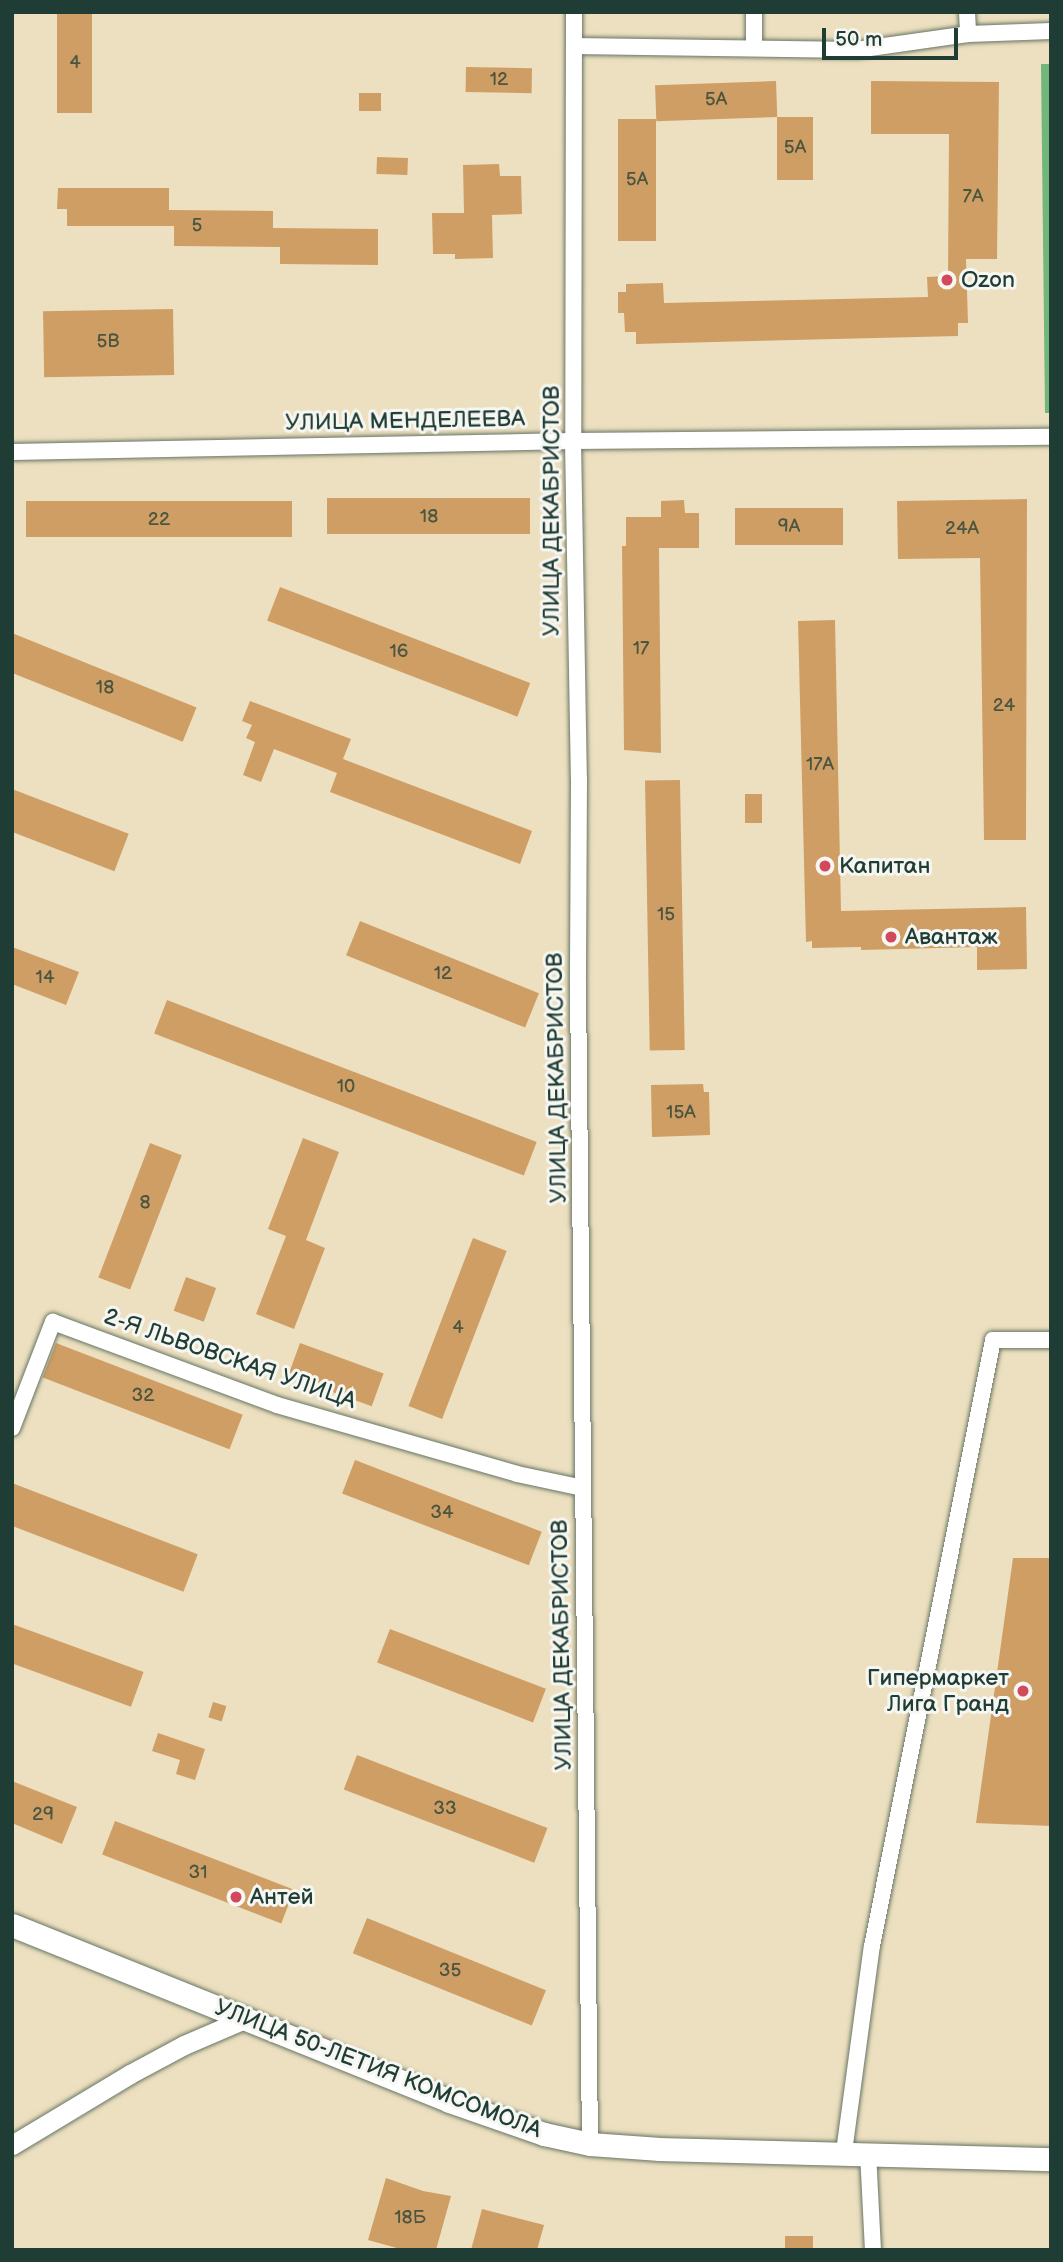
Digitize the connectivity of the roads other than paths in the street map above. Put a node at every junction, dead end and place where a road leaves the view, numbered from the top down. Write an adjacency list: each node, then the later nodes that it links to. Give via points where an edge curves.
1 (574, 12): 6 (street, УЛИЦА ДЕКАБРИСТОВ)
2 (754, 12): 7 (street)
3 (967, 12): 5 (street)
4 (1051, 32): 5 (street)
5 (968, 34): 7 (street, via 856,50)
6 (574, 46): 7 (street); 9 (street, УЛИЦА ДЕКАБРИСТОВ)
7 (754, 47)
8 (1051, 437): 9 (street, УЛИЦА МЕНДЕЛЕЕВА)
9 (573, 441): 10 (street, УЛИЦА МЕНДЕЛЕЕВА); 13 (street, УЛИЦА ДЕКАБРИСТОВ)
10 (12, 452)
11 (1051, 1340): 18 (street, via 993,1340 872,1946)
12 (12, 1427): 13 (street, 2-Я ЛЬВОВСКАЯ УЛИЦА, via 53,1322 277,1405 517,1474)
13 (583, 1488): 16 (street, УЛИЦА ДЕКАБРИСТОВ)
14 (12, 1925): 15 (main road, УЛИЦА 50-ЛЕТИЯ КОМСОМОЛА)
15 (247, 2018): 16 (main road, УЛИЦА 50-ЛЕТИЯ КОМСОМОЛА, via 505,2123); 17 (street, via 130,2074)
16 (590, 2144): 18 (main road, УЛИЦА 50-ЛЕТИЯ КОМСОМОЛА)
17 (12, 2145)
18 (844, 2152): 19 (main road, УЛИЦА 50-ЛЕТИЯ КОМСОМОЛА)
19 (868, 2152): 20 (main road, УЛИЦА 50-ЛЕТИЯ КОМСОМОЛА); 21 (street)
20 (1051, 2159)
21 (873, 2250)

